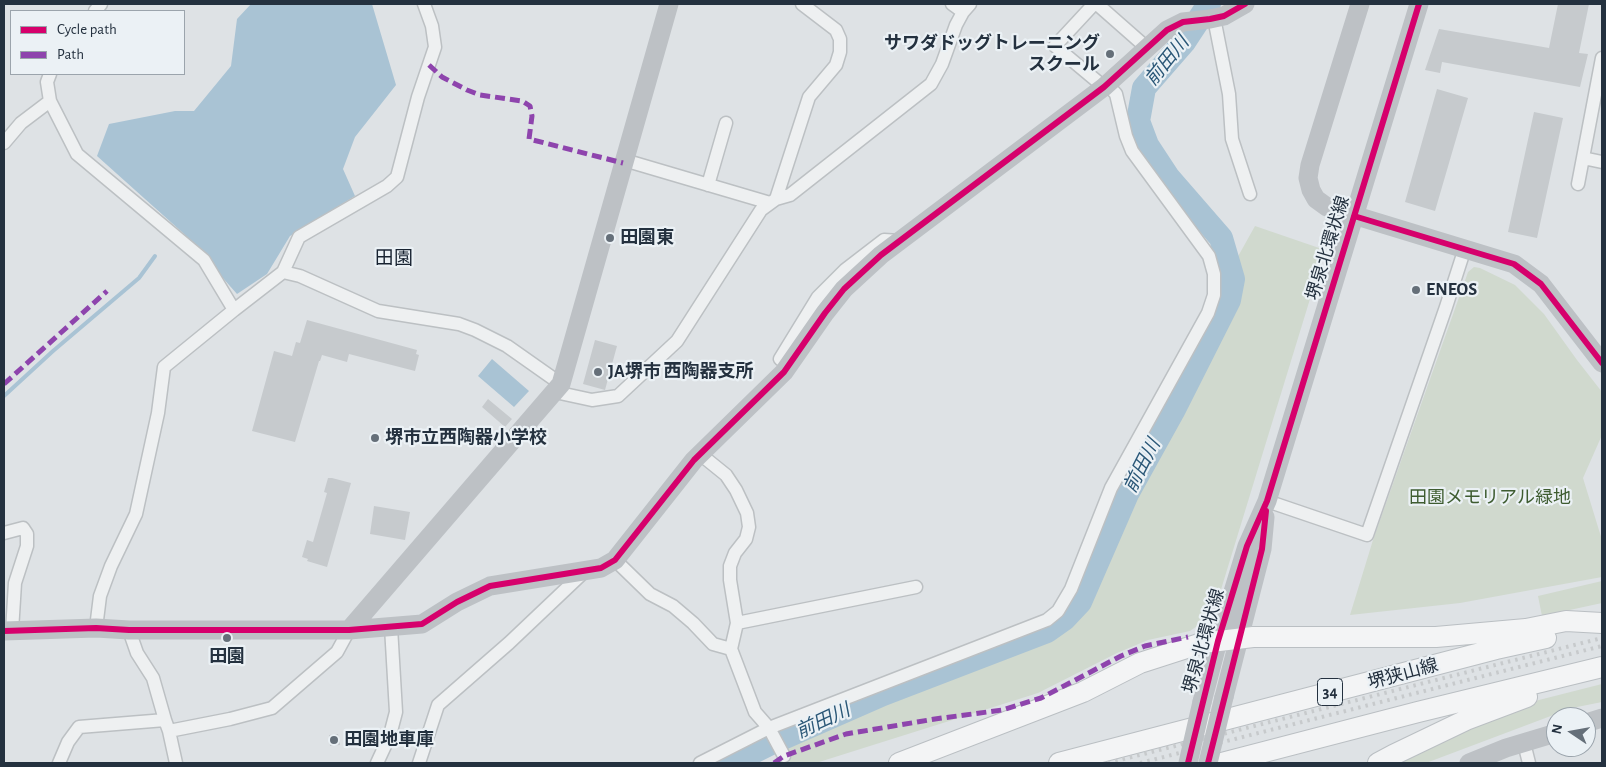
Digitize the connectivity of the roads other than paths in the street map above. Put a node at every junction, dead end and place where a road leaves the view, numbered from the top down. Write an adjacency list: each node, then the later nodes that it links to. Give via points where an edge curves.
1 (424, 4): 27 (street, via 435,46 397,176 387,186 299,237)
2 (669, 4): 19 (street)
3 (802, 4): 24 (street, via 836,30 840,52 836,65 809,97)
4 (952, 4): 9 (street)
5 (1095, 4): 11 (street); 14 (street, via 1055,46)
6 (1245, 4): 10 (street)
7 (1360, 4): 25 (street, via 1308,178 1316,199 1327,207)
8 (1419, 4): 25 (street, 堺泉北環状線)
9 (967, 8): 24 (street, via 956,25 931,84 790,195)
10 (1212, 19): 11 (street, via 1183,22 1167,30); 23 (street, via 1229,94 1232,139)
11 (1147, 48): 14 (street)
12 (1602, 58): 18 (street)
13 (50, 75): 15 (street, via 47,82)
14 (1106, 85): 31 (street, via 900,241 844,289 784,372); 51 (street, via 1116,94 1132,151 1209,256 1214,274 1214,295 1208,313 1111,488 1071,590 1048,620)
15 (50, 101): 17 (street, via 22,122); 28 (street, via 78,154 204,260)
16 (726, 123): 22 (street)
17 (4, 143)
18 (1583, 158): 20 (street); 21 (street)
19 (624, 160): 22 (street); 30 (street)
20 (1602, 162)
21 (1578, 184)
22 (708, 185): 24 (street)
23 (1250, 194)
24 (773, 201): 30 (street, via 755,218 677,341 618,396 592,400)
25 (1354, 216): 26 (street); 32 (street, 堺泉北環状線)
26 (1465, 248): 29 (street, via 1514,264 1541,284); 32 (street, via 1367,535)
27 (283, 272): 28 (street); 30 (street, via 300,276 378,311 459,324 475,330 507,346)
28 (234, 310): 40 (street, via 164,367 158,413 136,514 100,596)
29 (1602, 363)
30 (558, 388): 42 (street)
31 (700, 454): 34 (street); 37 (street, via 726,475 747,513 749,527 746,539 730,566)
32 (1267, 501): 44 (street, 堺泉北環状線, via 1262,549); 45 (street, 堺泉北環状線, via 1247,546)
33 (4, 533): 43 (street, via 23,528 27,546 15,583)
34 (615, 560): 35 (street, via 601,568); 46 (street, via 650,594 673,606 713,644)
35 (586, 570): 39 (street, via 490,586 422,624); 58 (street, via 438,705)
36 (916, 587): 37 (street)
37 (737, 623): 46 (street)
38 (1602, 624): 44 (main road, via 1566,621 1518,630 1436,637); 62 (main road, 堺狭山線 / 34)
39 (391, 627): 42 (street); 57 (street, via 396,712)
40 (96, 628): 41 (street); 43 (street)
41 (129, 630): 42 (street); 50 (street, via 137,653 153,678)
42 (349, 630): 50 (street, via 337,652 272,708 230,719)
43 (8, 631)
44 (1239, 638): 45 (main road); 64 (street, 堺泉北環状線, bridge)
45 (1218, 641): 49 (main road, via 1140,663); 63 (street, 堺泉北環状線, bridge)
46 (731, 649): 51 (street, via 755,712)
47 (1602, 667): 65 (main road, 34)
48 (1602, 672): 66 (main road, via 1466,720)
49 (1083, 692): 60 (main road); 61 (main road)
50 (167, 725): 55 (street, via 79,727); 56 (street)
51 (769, 728): 54 (street); 59 (street)
52 (1546, 735): 53 (street)
53 (1524, 743): 67 (street); 68 (street)
54 (782, 753)
55 (59, 763)
56 (176, 763)
57 (377, 763)
58 (419, 763)
59 (700, 763)
60 (899, 763)
61 (937, 763)
62 (1059, 763)
63 (1188, 763)
64 (1208, 763)
65 (1222, 763)
66 (1378, 763)
67 (1471, 763)
68 (1529, 763)

